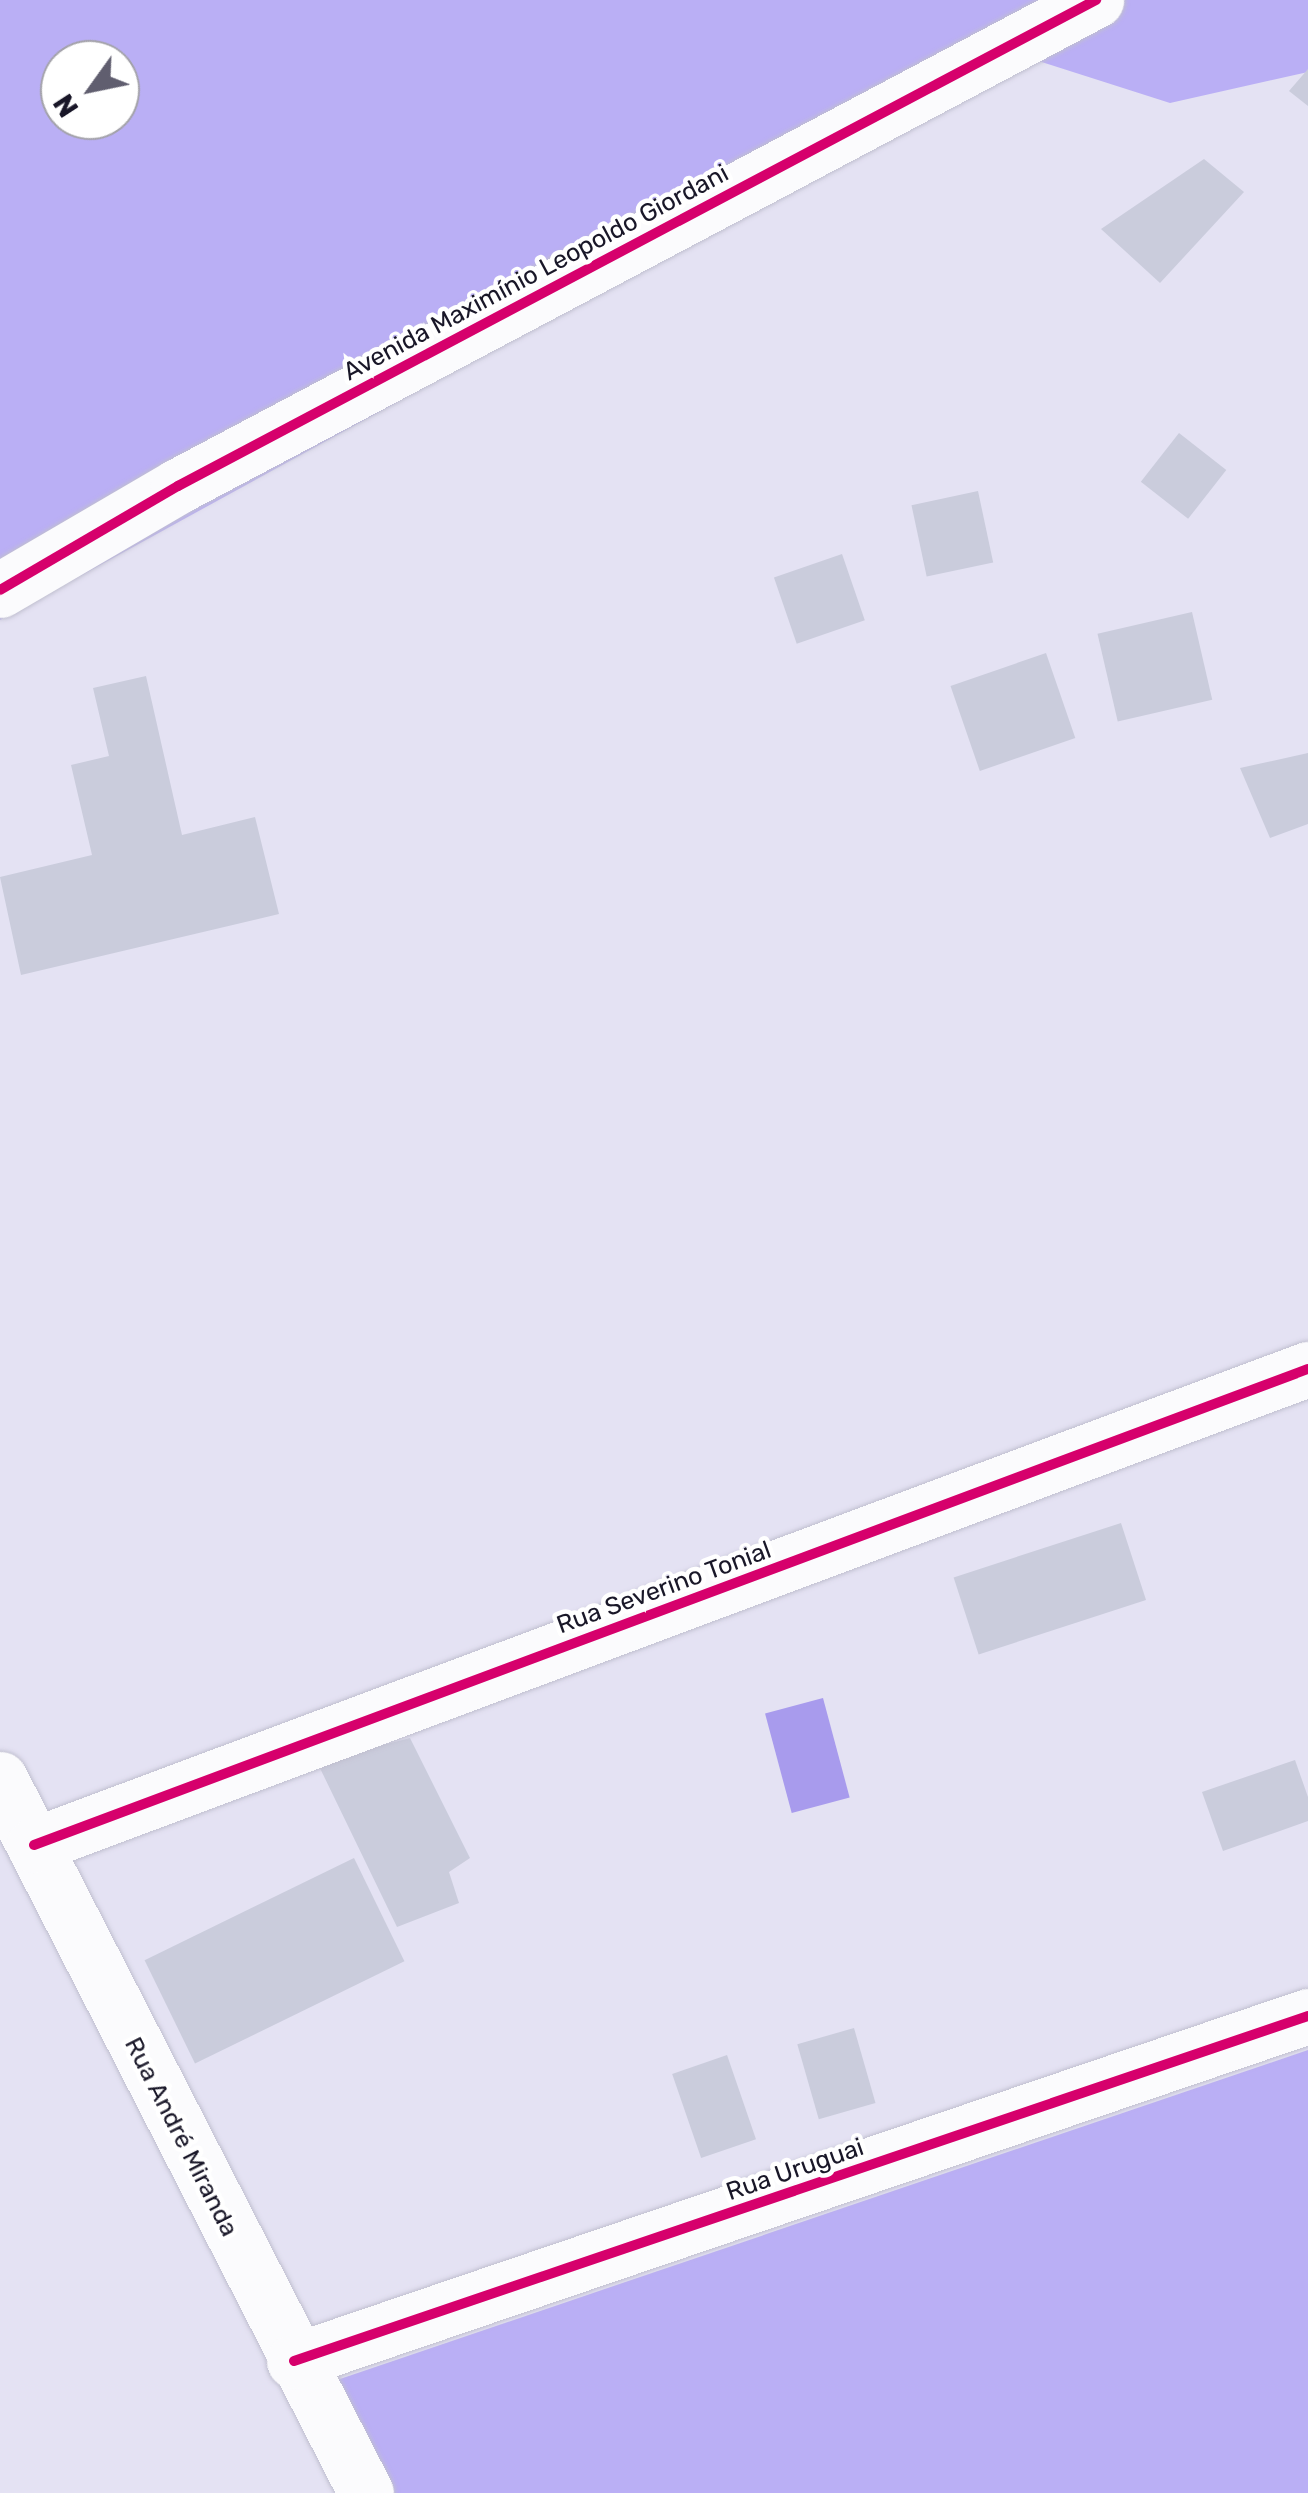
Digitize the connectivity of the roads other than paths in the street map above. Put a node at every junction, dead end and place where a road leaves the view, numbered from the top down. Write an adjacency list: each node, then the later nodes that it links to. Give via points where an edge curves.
1 (1096, 0): 2 (street, Avenida Maximínio Leopoldo Giordani, via 178,486)
2 (0, 590)
3 (1308, 1369): 5 (street, Rua Severino Tonial)
4 (0, 1779): 5 (street, Rua André Miranda)
5 (34, 1845): 7 (street, Rua André Miranda)
6 (1308, 2016): 7 (street, Rua Uruguai)
7 (294, 2362): 8 (street, Rua André Miranda)
8 (366, 2493)

